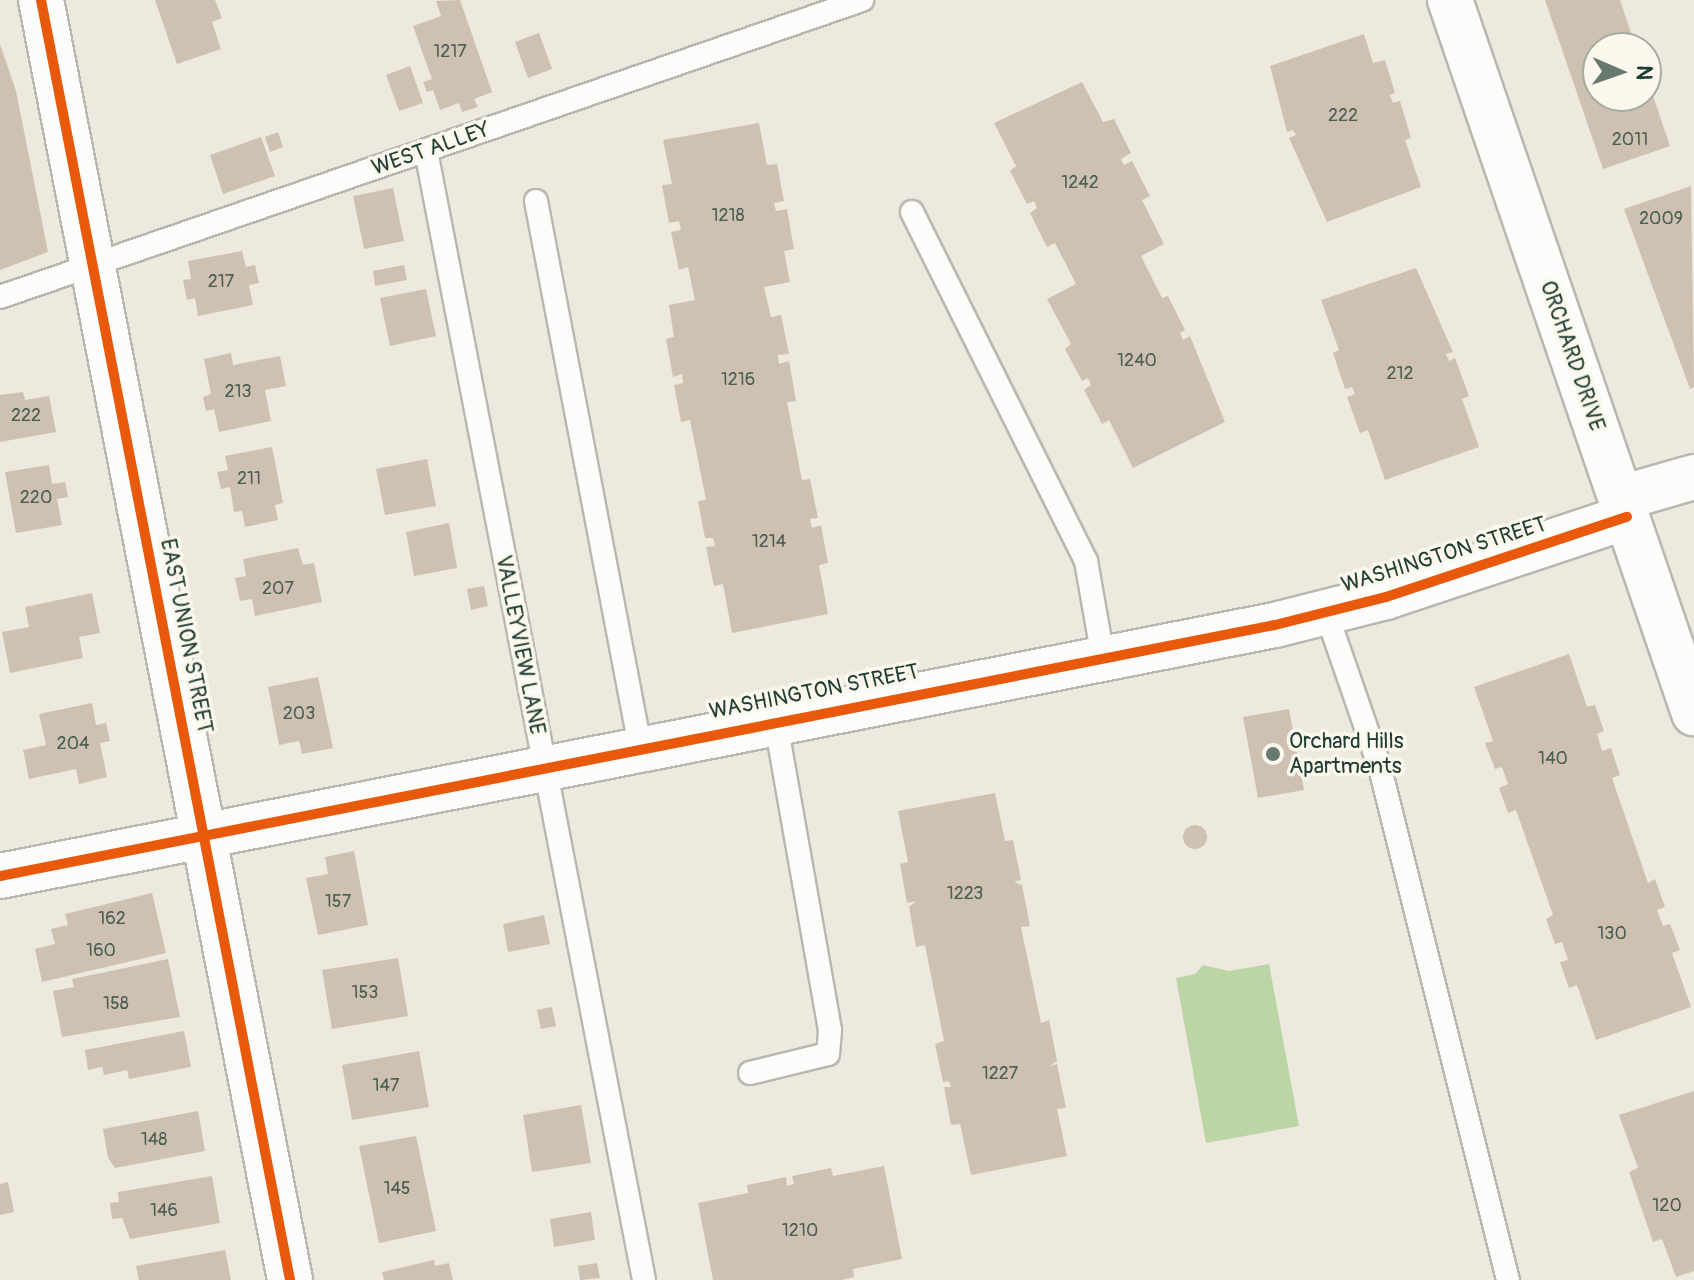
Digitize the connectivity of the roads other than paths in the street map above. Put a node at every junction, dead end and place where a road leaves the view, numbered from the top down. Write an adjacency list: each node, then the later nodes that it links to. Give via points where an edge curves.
1 (41, 0): 7 (street, EAST UNION STREET)
2 (862, 0): 4 (lane, WEST ALLEY)
3 (1450, 0): 10 (street, ORCHARD DRIVE)
4 (426, 151): 7 (lane, WEST ALLEY); 16 (lane, VALLEYVIEW LANE)
5 (536, 201): 15 (lane)
6 (912, 212): 12 (lane, via 1086,561)
7 (93, 265): 8 (lane, WEST ALLEY); 17 (street, EAST UNION STREET)
8 (0, 297)
9 (1694, 477): 10 (street, WASHINGTON STREET)
10 (1624, 508): 11 (street, WASHINGTON STREET, via 1386,597); 13 (street, ORCHARD DRIVE)
11 (1326, 612): 12 (street, WASHINGTON STREET); 22 (lane, via 1380,768)
12 (1103, 657): 14 (street, WASHINGTON STREET)
13 (1694, 713)
14 (775, 719): 15 (street, WASHINGTON STREET); 19 (lane, via 830,1030 828,1054)
15 (640, 746): 16 (street, WASHINGTON STREET)
16 (543, 766): 17 (street, WASHINGTON STREET); 21 (lane, VALLEYVIEW LANE)
17 (205, 834): 18 (street, WASHINGTON STREET); 20 (street, EAST UNION STREET)
18 (0, 876)
19 (750, 1073)
20 (290, 1280)
21 (644, 1280)
22 (1508, 1280)

